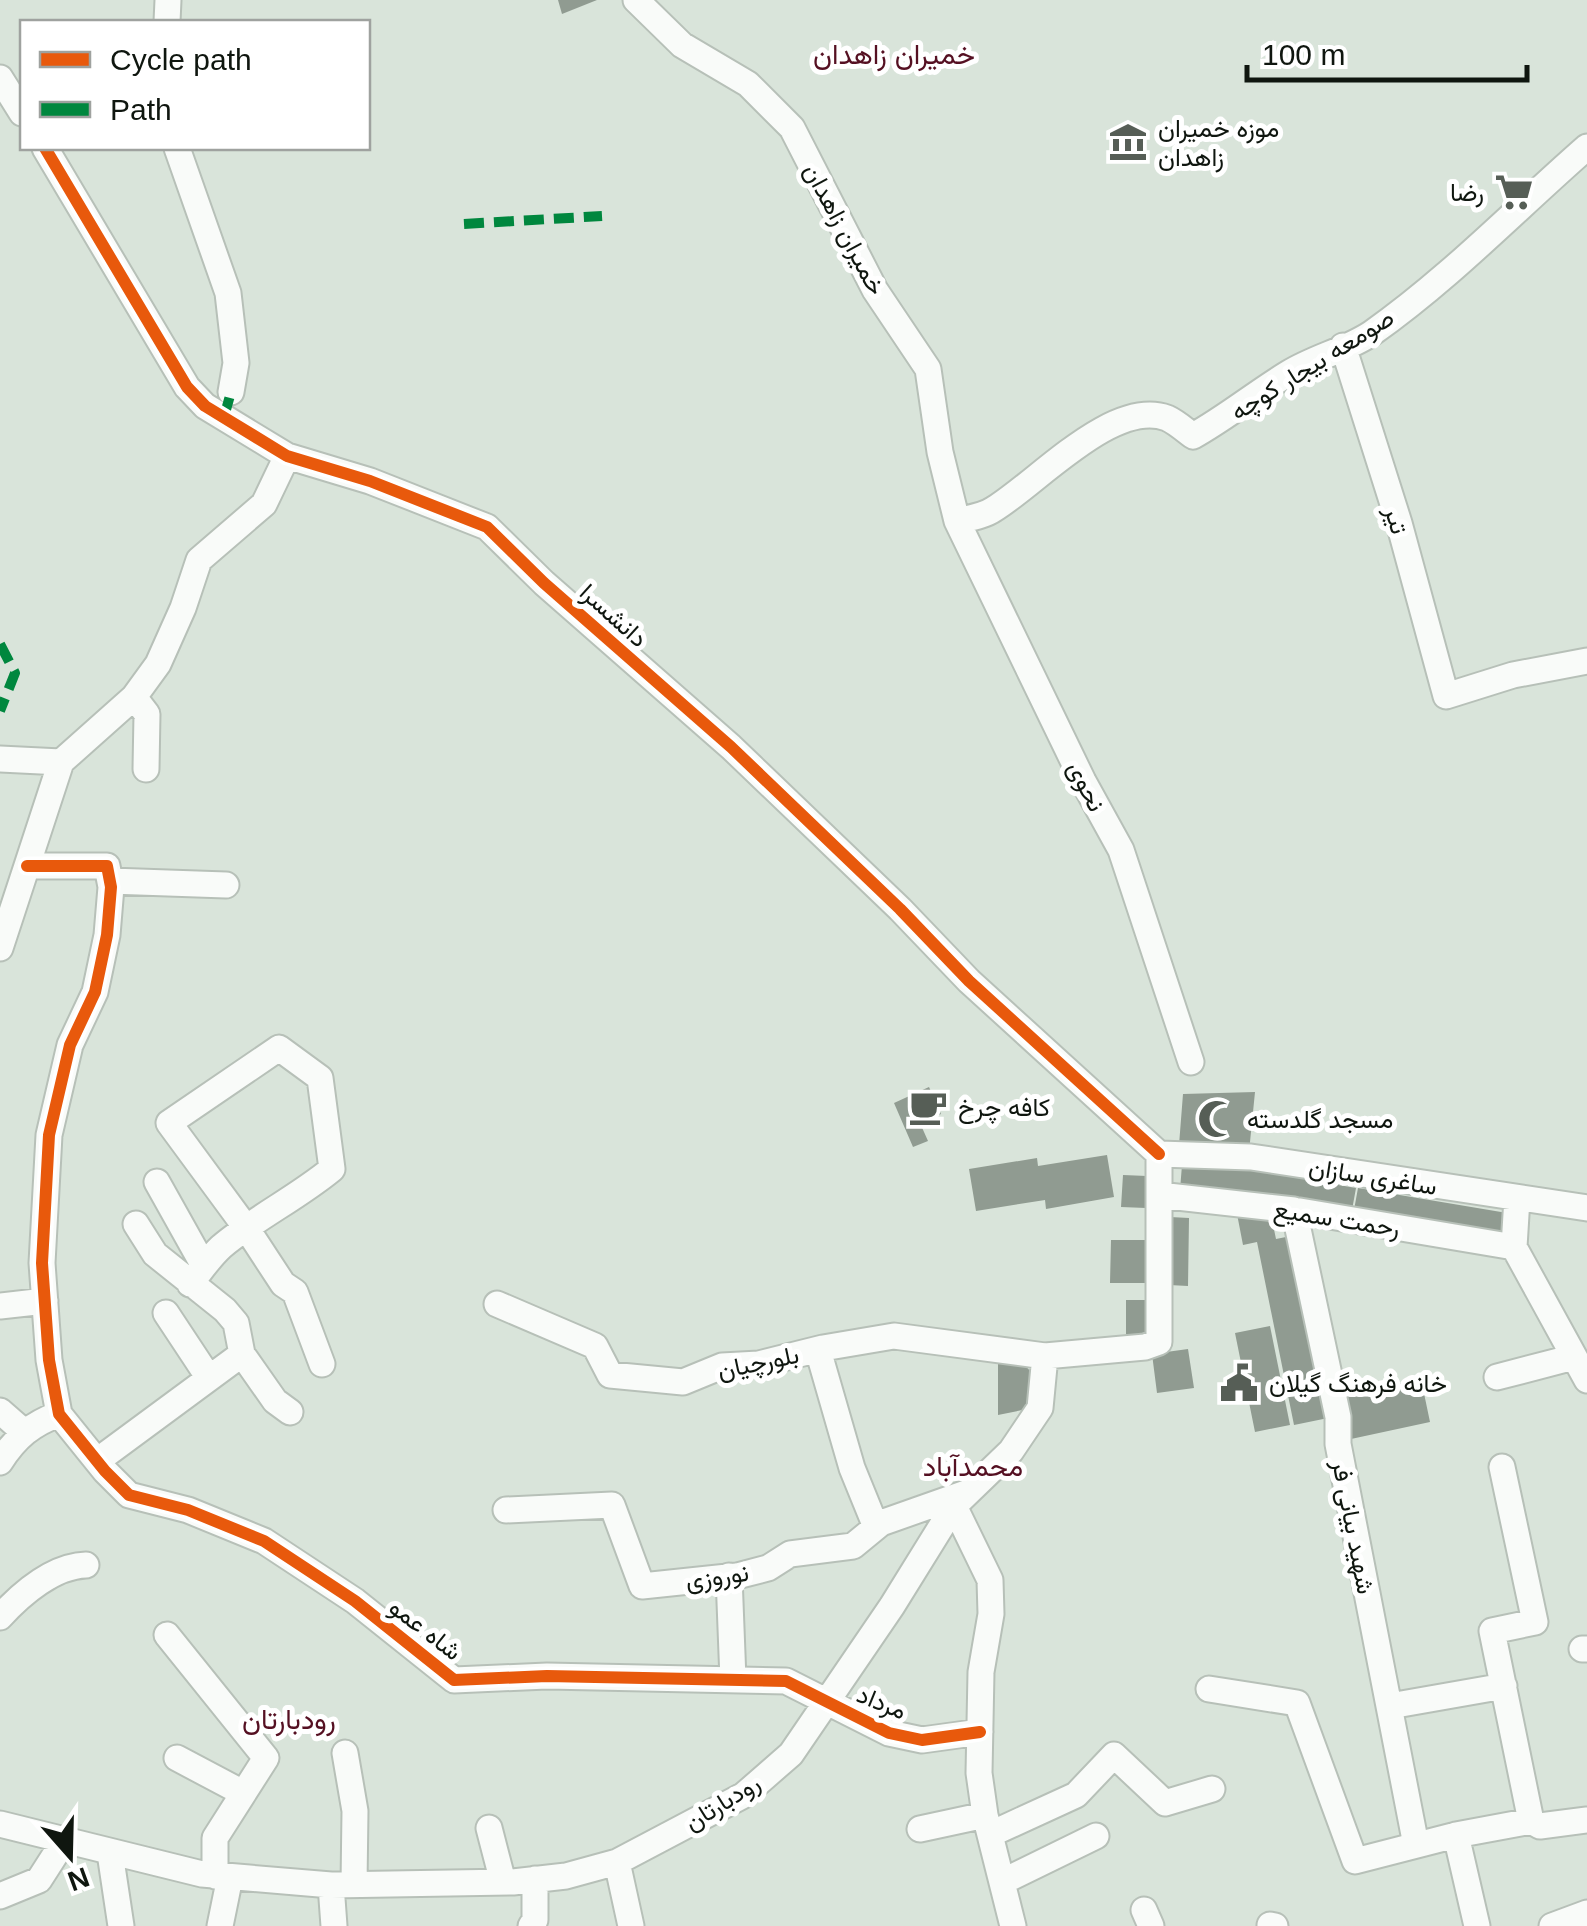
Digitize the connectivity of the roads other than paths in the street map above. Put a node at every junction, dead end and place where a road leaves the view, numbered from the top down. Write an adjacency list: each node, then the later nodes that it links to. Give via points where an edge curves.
1 (636, 0): 10 (street, خمیران زاهدان, via 682,44 748,84 792,128 875,290 928,369)
2 (0, 78): 3 (street)
3 (20, 110)
4 (1587, 147): 7 (street, صومعه بیجار کوچه, via 1427,289 1369,335)
5 (46, 150): 9 (street, دانشسرا, via 187,387 205,406)
6 (179, 150): 8 (street, via 228,293 236,363)
7 (1343, 346): 10 (street, صومعه بیجار کوچه, via 1192,436 1167,418 1141,415 1087,436 990,512); 11 (street, تیر, via 1446,696)
8 (231, 392)
9 (287, 456): 12 (street, via 264,504 199,560 158,664); 21 (street, دانشسرا, via 488,526)
10 (957, 521): 20 (street, نحوی, via 1122,850)
11 (1587, 661)
12 (134, 697): 14 (street); 15 (street, via 147,714)
13 (0, 759): 14 (street)
14 (61, 762): 16 (street)
15 (146, 769)
16 (27, 866): 17 (street, via 107,866); 19 (street)
17 (110, 881): 18 (street); 31 (street, via 95,992 70,1045 49,1136)
18 (226, 885)
19 (2, 934)
20 (1191, 1062)
21 (1159, 1154): 23 (street); 24 (street, ساغری سازان, via 1250,1157)
22 (156, 1182): 30 (street)
23 (1159, 1194): 26 (street, رحمت سمیع); 37 (street, via 1158,1342)
24 (1516, 1198): 25 (street, ساغری سازان); 29 (street)
25 (1587, 1208)
26 (1294, 1210): 29 (street, رحمت سمیع); 61 (street, شهید بیانی فر)
27 (136, 1224): 30 (street, via 155,1254)
28 (247, 1228): 28 (street, via 169,1123 280,1048 320,1078 332,1169); 30 (street); 39 (street, via 295,1292)
29 (1514, 1247): 38 (street)
30 (197, 1275): 36 (street, via 236,1324)
31 (45, 1301): 33 (street); 45 (street)
32 (497, 1304): 35 (street, بلورچیان, via 595,1346 610,1375 683,1382 722,1366)
33 (0, 1306)
34 (166, 1314): 41 (street)
35 (818, 1350): 37 (street, بلورچیان, via 894,1336); 52 (street)
36 (242, 1354): 41 (street); 44 (street)
37 (1045, 1356): 50 (street, رودبارتان, via 1040,1408 1011,1452)
38 (1574, 1356): 40 (street); 42 (street)
39 (322, 1364)
40 (1497, 1377)
41 (209, 1378): 47 (street)
42 (1587, 1380)
43 (0, 1410): 46 (street)
44 (290, 1412)
45 (59, 1414): 46 (street); 47 (street, شاه عمو)
46 (24, 1432): 48 (street)
47 (97, 1461): 57 (street, شاه عمو, via 129,1495 264,1541 355,1601 454,1680)
48 (0, 1462)
49 (1502, 1466): 58 (street, via 1535,1622 1492,1632)
50 (960, 1500): 52 (street, نوروزی); 60 (street, رودبارتان); 62 (street, via 990,1580)
51 (506, 1510): 54 (street, نوروزی, via 612,1505 642,1586)
52 (876, 1527): 54 (street, نوروزی, via 853,1546 790,1554 768,1568)
53 (86, 1565): 55 (street, via 36,1585)
54 (729, 1576): 57 (street)
55 (0, 1616)
56 (167, 1635): 66 (street, via 266,1758)
57 (732, 1680): 60 (street, شاه عمو, via 786,1681)
58 (1504, 1686): 61 (street); 68 (street)
59 (1209, 1690): 76 (street, via 1297,1702 1356,1862)
60 (827, 1703): 62 (street, مرداد, via 889,1733 922,1740); 78 (street, رودبارتان, via 792,1754 744,1795)
61 (1390, 1706): 76 (street, شهید بیانی فر)
62 (980, 1732): 70 (street)
63 (345, 1753): 83 (street, via 355,1811)
64 (177, 1758): 66 (street)
65 (1212, 1789): 70 (street, via 1165,1803 1114,1756 1076,1795)
66 (243, 1794): 79 (street, via 215,1838)
67 (1587, 1820): 68 (street, via 1540,1826)
68 (1532, 1821): 73 (street)
69 (6, 1822): 75 (street, رودبارتان)
70 (988, 1824): 72 (street); 82 (street)
71 (489, 1828): 81 (street)
72 (920, 1829)
73 (1456, 1835): 76 (street); 92 (street)
74 (1096, 1836): 82 (street)
75 (64, 1840): 77 (street, رودبارتان); 84 (street, via 40,1880)
76 (1416, 1845)
77 (110, 1853): 79 (street, رودبارتان); 86 (street)
78 (618, 1862): 80 (street, رودبارتان); 90 (street)
79 (222, 1876): 83 (street, رودبارتان); 87 (street)
80 (535, 1879): 81 (street, رودبارتان); 89 (street)
81 (504, 1882): 83 (street, رودبارتان)
82 (1002, 1882): 91 (street)
83 (342, 1884): 88 (street)
84 (0, 1896)
85 (1587, 1913): 93 (street)
86 (122, 1926)
87 (220, 1926)
88 (334, 1926)
89 (531, 1926)
90 (631, 1926)
91 (1013, 1926)
92 (1477, 1926)
93 (1552, 1926)

